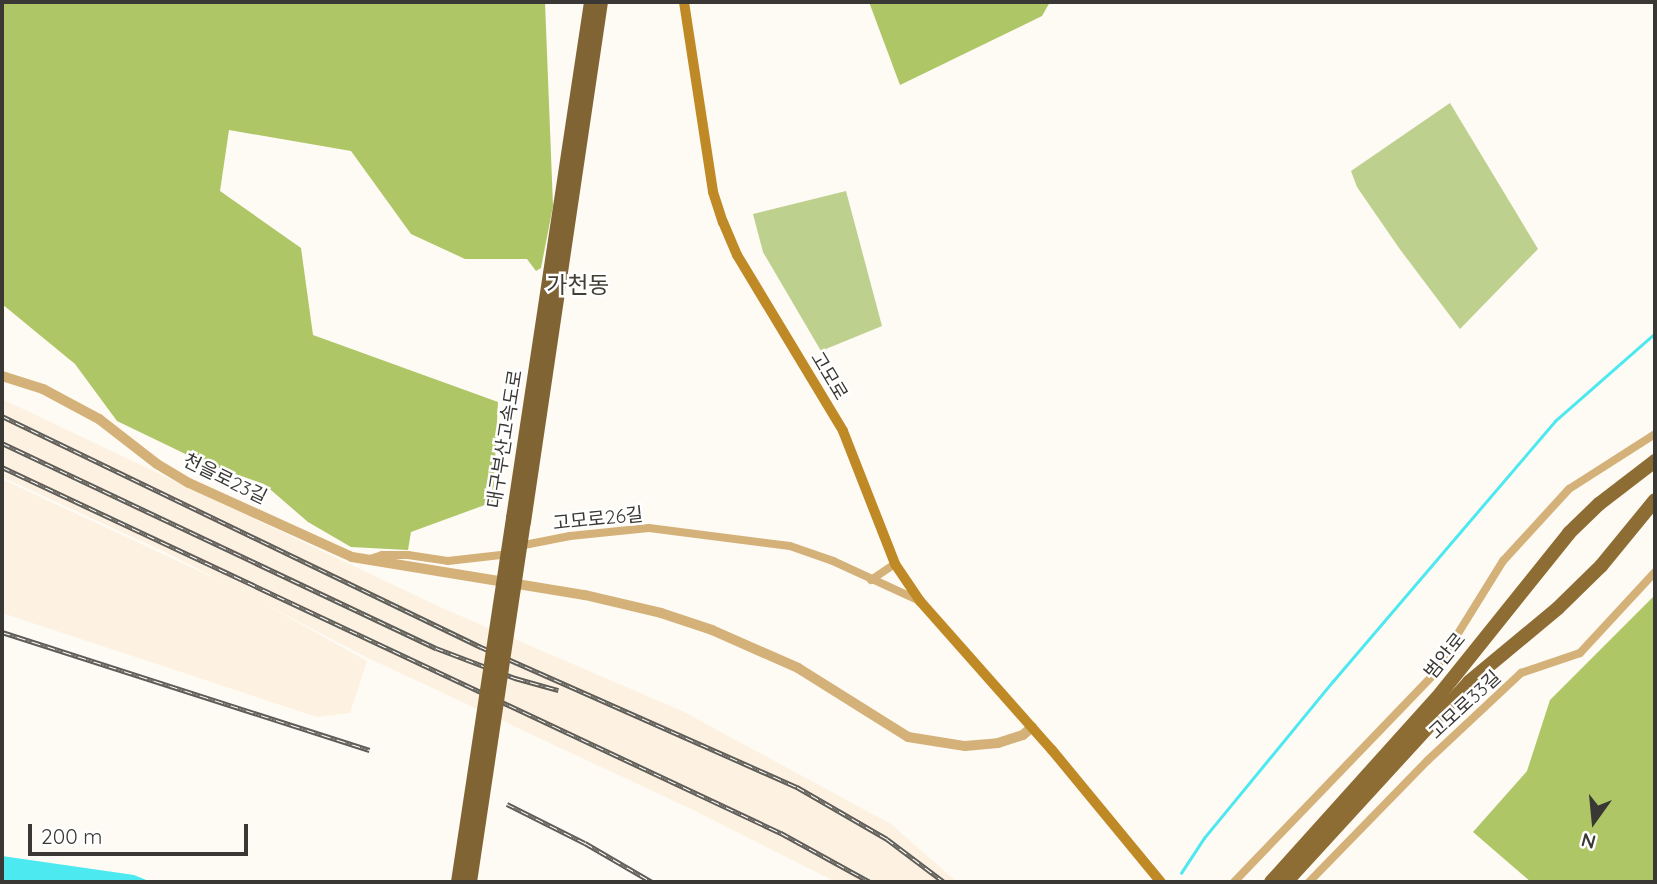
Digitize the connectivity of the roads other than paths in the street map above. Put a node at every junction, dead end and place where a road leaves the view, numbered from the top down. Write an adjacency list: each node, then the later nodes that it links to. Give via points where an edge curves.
1 (591, 2): 4 (highway, 대구부산고속도로)
2 (601, 2): 4 (highway, 대구부산고속도로)
3 (684, 2): 11 (main road, 고모로, via 713,192 723,222 737,255 843,431)
4 (558, 255): 9 (highway, 대구부산고속도로)
5 (2, 376): 10 (street, 천을로23길, via 43,389 99,419 189,483)
6 (1655, 434): 20 (street, via 1569,489 1503,561 1431,677)
7 (1655, 461): 16 (highway, 범안로, via 1569,533)
8 (1655, 500): 16 (highway, via 1601,566 1469,682)
9 (518, 520): 17 (highway, 대구부산고속도로, bridge); 18 (highway, 대구부산고속도로, bridge)
10 (368, 560): 13 (street, 고모로26길, via 382,555 448,561 493,557 512,554 519,546 649,528 790,546); 15 (street, 천을로23길, via 661,612 798,668 908,737 965,746 1023,736)
11 (895, 564): 13 (street); 14 (main road, 고모로)
12 (1655, 572): 23 (street, 고모로33길, via 1580,653 1521,673)
13 (871, 580): 14 (street, 고모로26길)
14 (920, 601): 15 (main road, 고모로)
15 (1032, 727): 19 (main road, 고모로)
16 (1323, 834): 21 (highway, 범안로); 22 (highway, 범안로)
17 (458, 882)
18 (470, 882)
19 (1161, 882)
20 (1234, 882)
21 (1271, 882)
22 (1286, 882)
23 (1309, 882)

